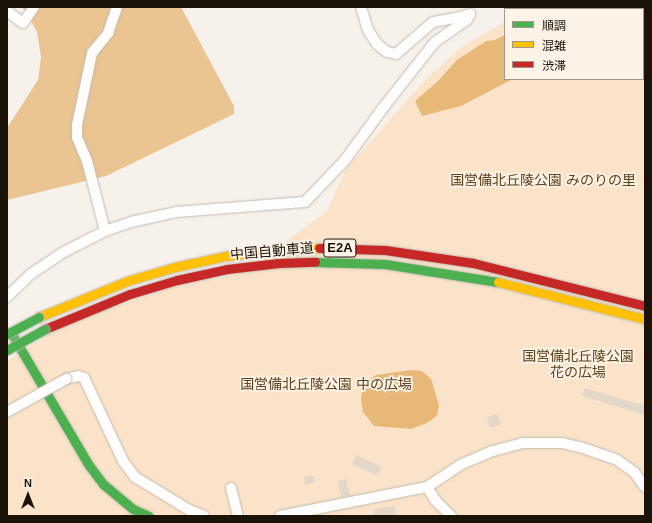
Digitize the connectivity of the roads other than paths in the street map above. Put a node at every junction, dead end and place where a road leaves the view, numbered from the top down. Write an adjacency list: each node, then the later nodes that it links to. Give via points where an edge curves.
1 (34, 7): 5 (street, via 23,22)
2 (117, 7): 6 (street, via 108,33 92,53 77,125 77,137 87,161)
3 (361, 7): 4 (street, via 368,30 377,44 387,52 396,54 433,22 461,17)
4 (473, 10): 6 (street, via 467,20 436,42 345,160 305,202 176,212)
5 (7, 11)
6 (104, 231): 7 (street, via 64,252 31,274)
7 (7, 298)
8 (645, 306): 11 (main road, 中国自動車道 / E2A, bridge, via 473,263 385,250 279,250 225,256 127,281 39,317)
9 (645, 319): 12 (main road, 中国自動車道 / E2A, bridge, via 469,276 385,264 330,261 279,263 227,269 130,294 45,329)
10 (7, 327): 17 (main road, via 88,464 117,498)
11 (7, 334)
12 (7, 350)
13 (7, 412): 18 (street, bridge, via 66,379 78,376 84,378 123,461 135,477)
14 (427, 487): 15 (street, via 462,464 493,451 522,443 572,445 617,460 634,472); 20 (street); 21 (street, via 435,500)
15 (645, 487)
16 (232, 488): 19 (street)
17 (149, 516)
18 (204, 516)
19 (238, 516)
20 (282, 516)
21 (451, 516)

